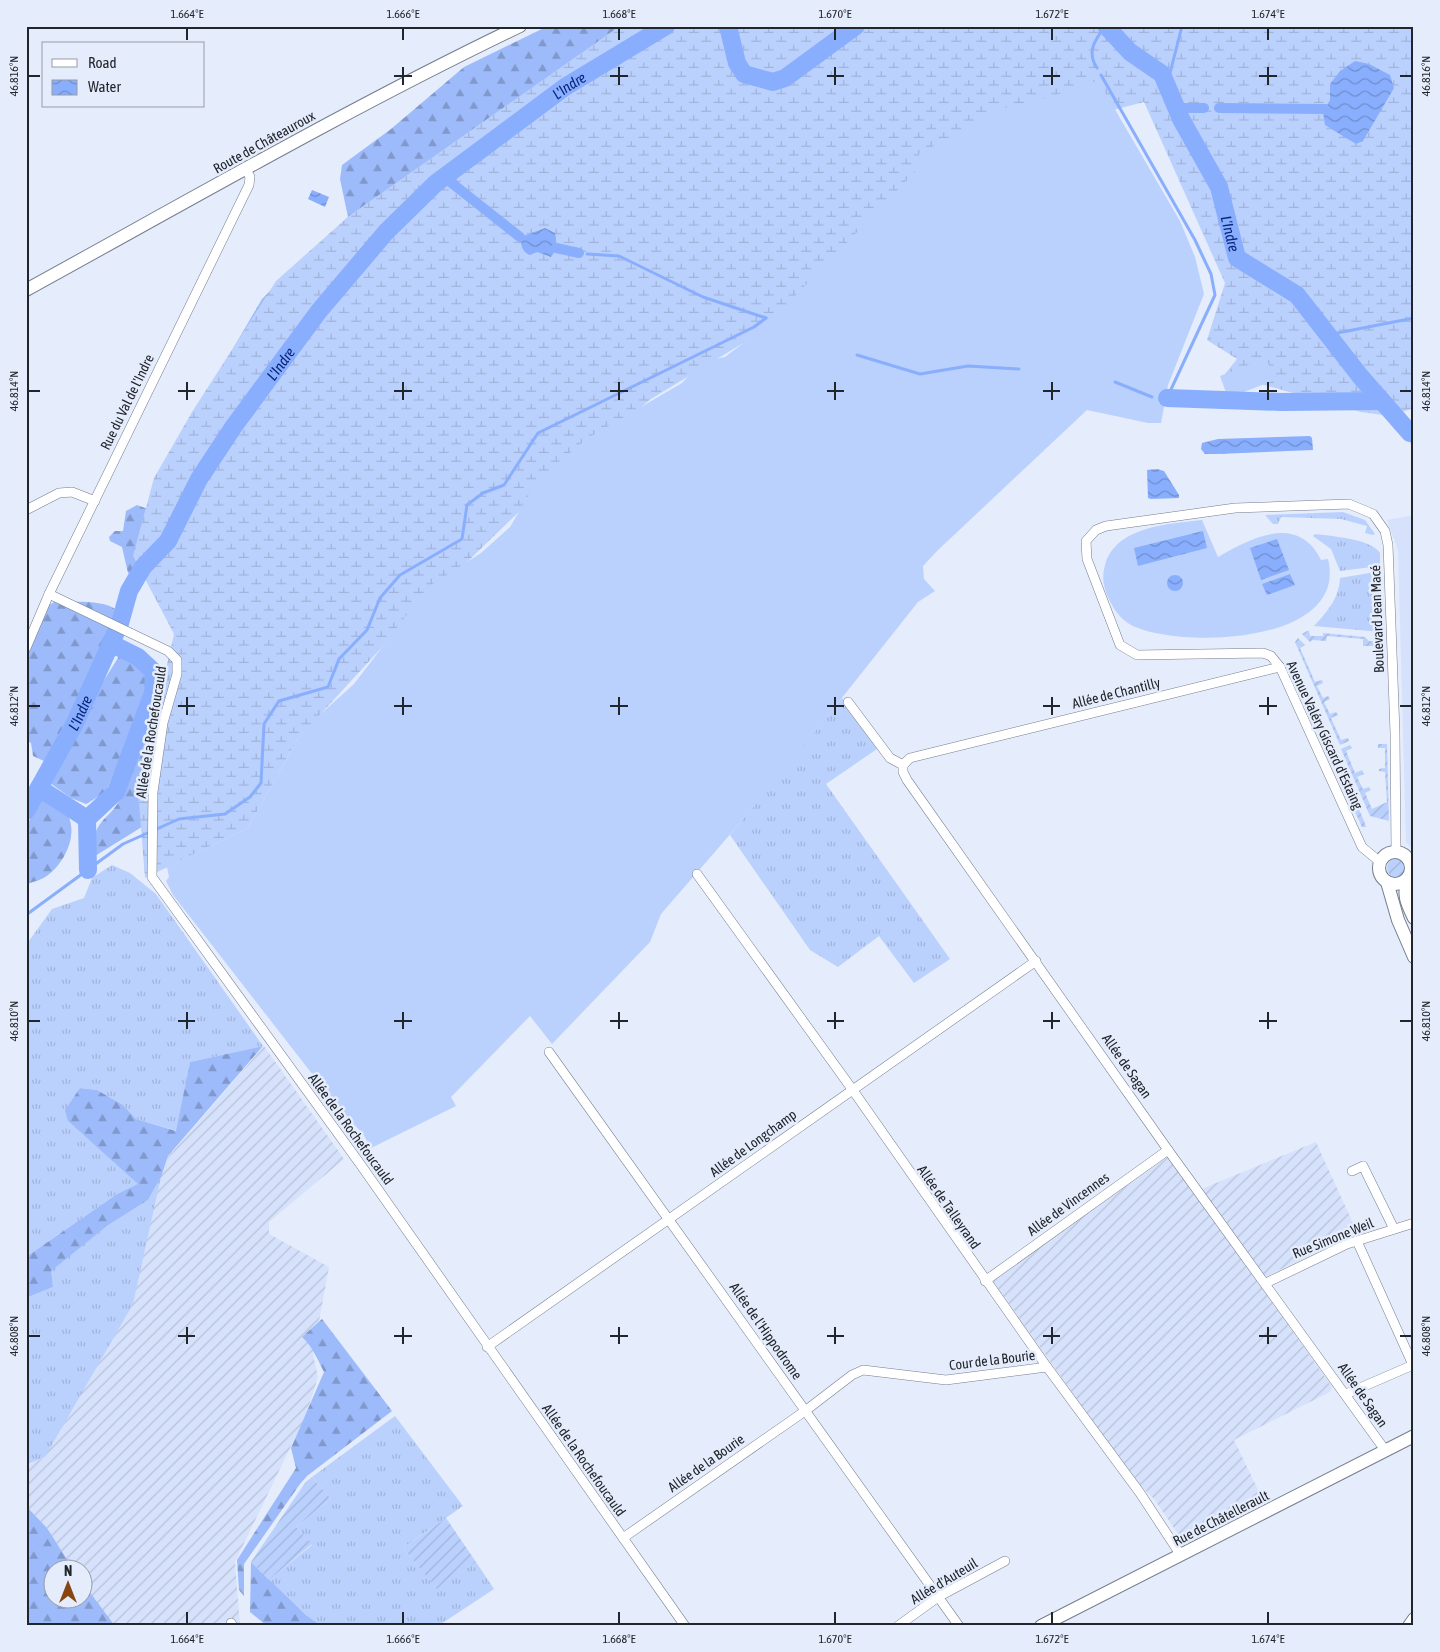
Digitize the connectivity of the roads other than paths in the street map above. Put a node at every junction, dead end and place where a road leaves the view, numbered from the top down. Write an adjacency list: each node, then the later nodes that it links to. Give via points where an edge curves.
1 (520, 26): 2 (main road, Route de Châteauroux, via 434,67)
2 (246, 169): 3 (main road, Route de Châteauroux); 4 (street, Rue du Val de l'Indre, via 249,185)
3 (26, 290)
4 (95, 501): 6 (street, via 72,492 59,493); 7 (street, Rue du Val de l'Indre)
5 (1250, 507): 9 (street, Avenue Valéry Giscard d'Estaing, via 1106,526 1090,535 1085,550 1120,645 1126,651 1137,655 1263,654 1271,656); 12 (street, Boulevard Jean Macé, via 1349,504 1373,514 1385,531 1395,733)
6 (26, 510)
7 (49, 594): 8 (street, Rue du Val de l'Indre); 30 (street, Allée de la Rochefoucauld, via 168,651 177,660 177,674 164,723 153,792 152,877 358,1161)
8 (26, 648)
9 (1280, 667): 11 (street, Allée de Chantilly, via 910,758); 13 (street, Avenue Valéry Giscard d'Estaing, via 1362,848)
10 (848, 702): 11 (street, Allée de Sagan, via 890,758)
11 (903, 765): 19 (street, Allée de Sagan, via 907,780)
12 (1396, 852): 13 (main road, via 1386,855); 14 (main road, via 1406,857)
13 (1380, 862): 16 (main road, via 1381,876)
14 (1411, 869): 16 (main road, via 1397,884); 17 (main road, via 1404,888 1405,900)
15 (697, 874): 21 (street, Allée de Talleyrand)
16 (1387, 882): 18 (main road, via 1398,920)
17 (1414, 918)
18 (1414, 957)
19 (1036, 961): 21 (street, Allée de Longchamp); 22 (street, Allée de Sagan)
20 (549, 1052): 24 (street, Allée de l'Hippodrome)
21 (852, 1089): 24 (street, Allée de Longchamp); 28 (street, Allée de Talleyrand)
22 (1168, 1150): 28 (street, Allée de Vincennes); 29 (street, Allée de Sagan)
23 (1352, 1171): 26 (street, via 1363,1166)
24 (670, 1219): 30 (street, Allée de Longchamp); 33 (street, Allée de l'Hippodrome)
25 (1414, 1223): 26 (street, Rue Simone Weil)
26 (1394, 1229): 27 (street, Rue Simone Weil)
27 (1357, 1241): 29 (street, Rue Simone Weil); 32 (street, via 1413,1364)
28 (985, 1281): 31 (street, Allée de Talleyrand)
29 (1266, 1283): 32 (street, Allée de Sagan)
30 (487, 1347): 36 (street, Allée de la Rochefoucauld)
31 (1046, 1368): 33 (street, Cour de la Bourie, via 946,1380 863,1370); 37 (street, Allée de Talleyrand, via 1140,1493)
32 (1346, 1394): 35 (street, Allée de Sagan)
33 (805, 1411): 36 (street, Allée de la Bourie); 39 (street, Allée de l'Hippodrome)
34 (1414, 1436): 35 (main road, Rue de Châtellerault)
35 (1385, 1450): 37 (main road, Rue de Châtellerault)
36 (623, 1538): 41 (street, Allée de la Rochefoucauld)
37 (1180, 1554): 44 (main road, Rue de Châtellerault)
38 (1005, 1561): 39 (street, Allée d'Auteuil)
39 (938, 1597): 42 (street, Allée d'Auteuil); 43 (street, Allée de l'Hippodrome)
40 (1414, 1619): 45 (main road)
41 (685, 1626)
42 (898, 1626)
43 (959, 1626)
44 (1041, 1626)
45 (1409, 1626)

